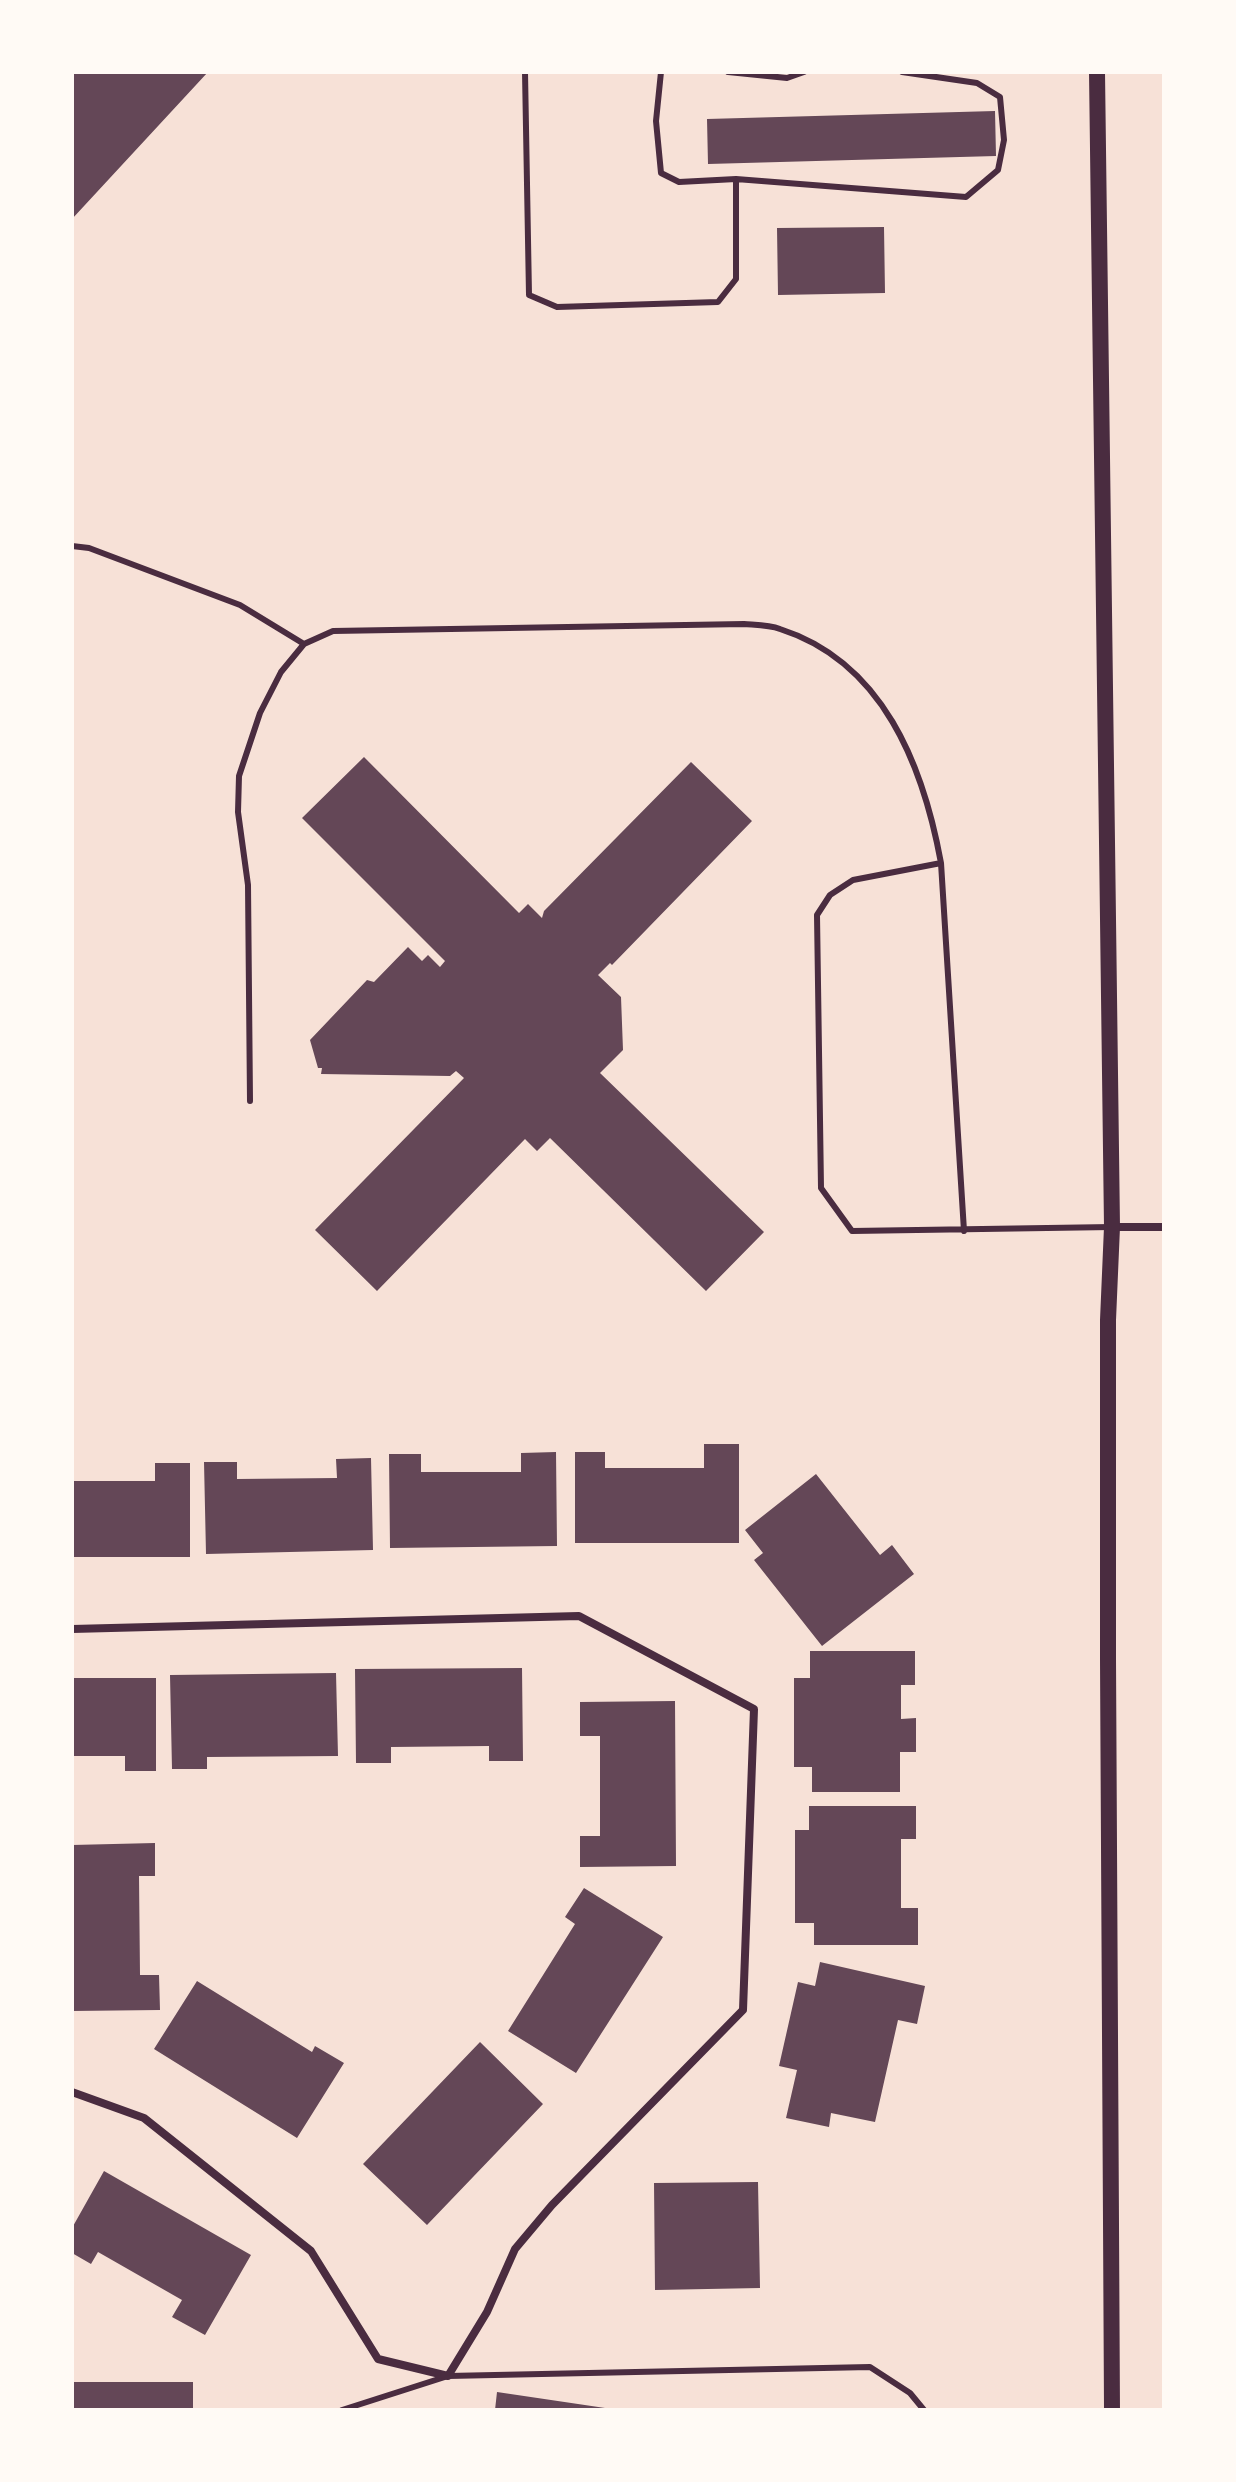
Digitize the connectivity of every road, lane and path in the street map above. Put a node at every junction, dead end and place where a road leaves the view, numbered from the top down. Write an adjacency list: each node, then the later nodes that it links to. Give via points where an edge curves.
1 (525, 72): 7 (lane, via 529,295 557,307 718,302 736,279)
2 (661, 72): 7 (lane, via 656,121 661,173 679,182)
3 (728, 72): 4 (lane, via 787,78)
4 (804, 72)
5 (902, 72): 7 (lane, via 977,83 1000,97 1004,140 998,170 966,197)
6 (1097, 72): 12 (main road)
7 (736, 179)
8 (72, 546): 9 (lane, via 240,605)
9 (304, 644): 10 (lane, via 333,631 744,624 777,628 815,643 855,672 892,717 933,816); 11 (lane, via 281,672 260,713 239,776 248,885)
10 (941, 863): 14 (lane); 14 (lane, via 853,880 830,895 817,915 821,1188 852,1231)
11 (250, 1101)
12 (1112, 1227): 13 (street); 14 (lane); 20 (main road)
13 (1164, 1227)
14 (964, 1231)
15 (72, 1629): 17 (street, via 579,1616 754,1709 743,2010 515,2249 487,2312)
16 (72, 2092): 17 (street, via 144,2118 311,2251 378,2359)
17 (448, 2376): 18 (lane); 19 (lane, via 870,2367 910,2393)
18 (342, 2410)
19 (924, 2410)
20 (1112, 2410)

